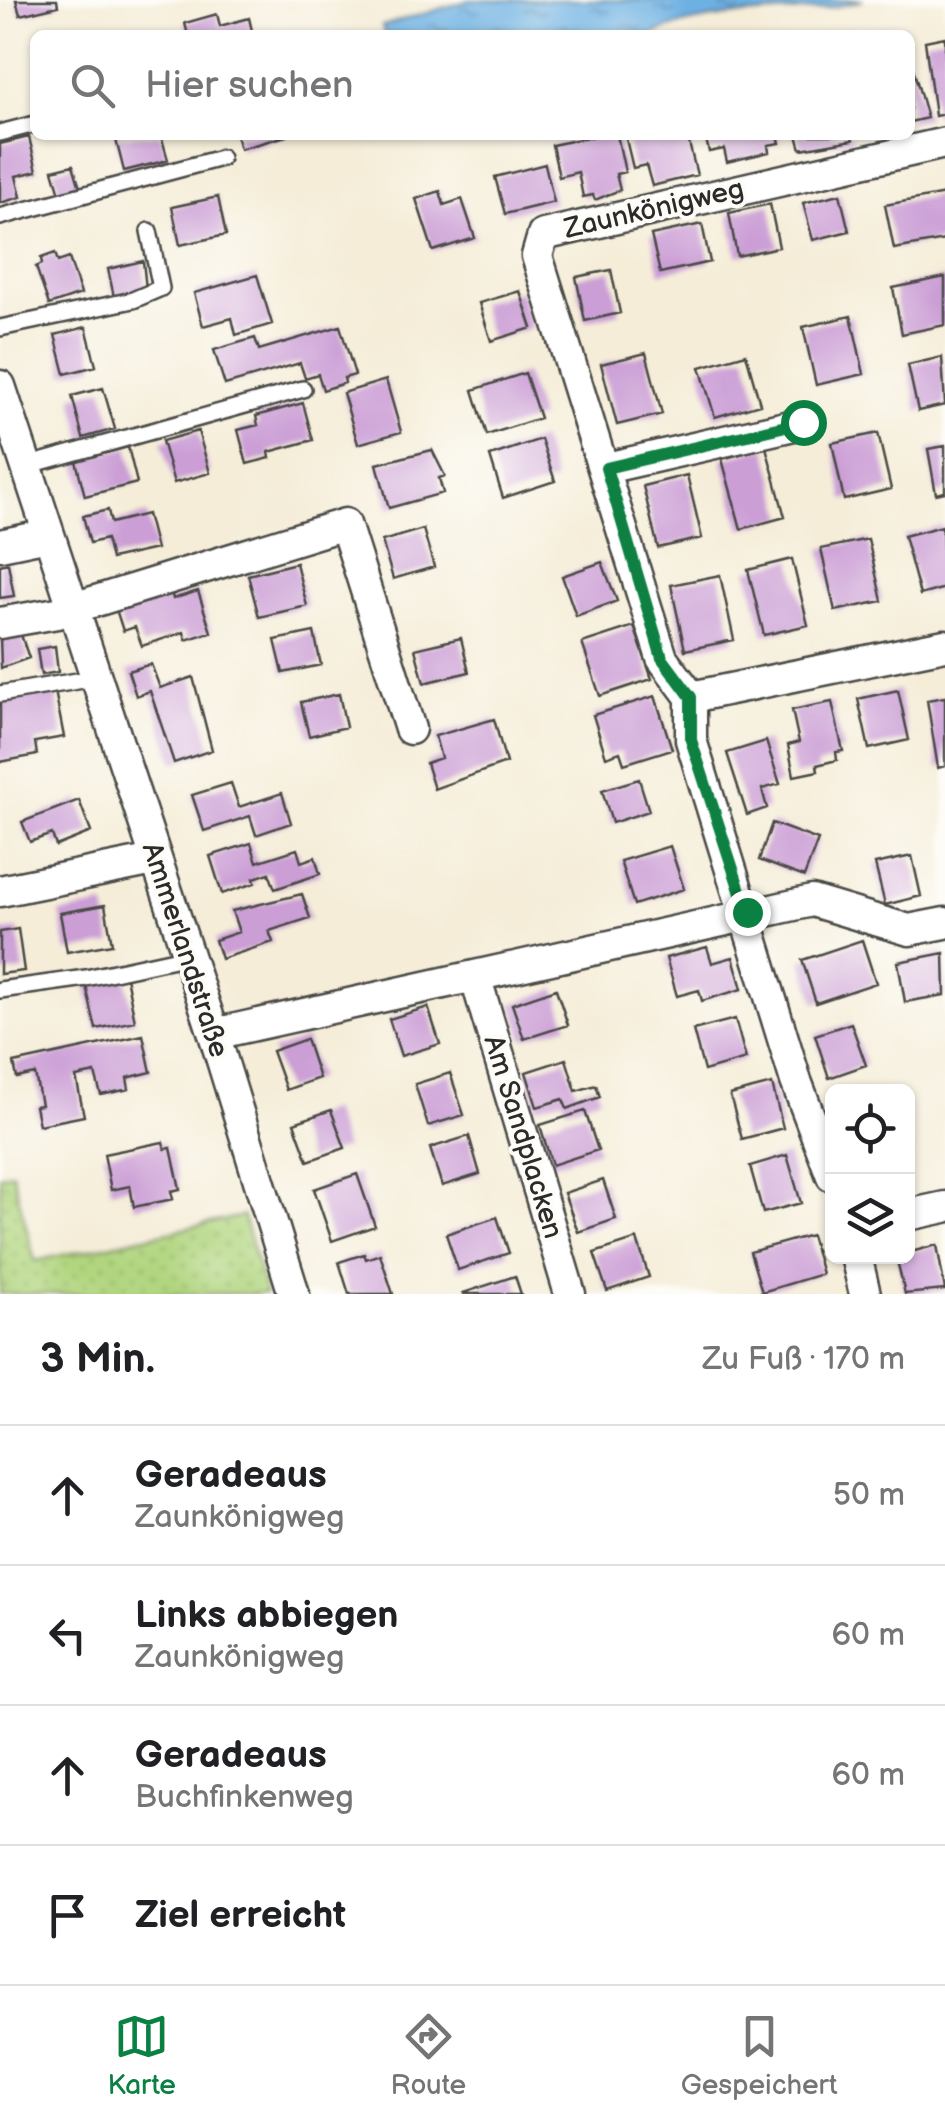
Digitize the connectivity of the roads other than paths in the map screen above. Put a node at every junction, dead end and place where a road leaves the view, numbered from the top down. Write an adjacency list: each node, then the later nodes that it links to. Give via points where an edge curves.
1 (30, 125): 2 (lane)
2 (0, 133)
3 (945, 143): 12 (street, Zaunkönigweg, via 543,234 538,256)
4 (221, 158): 5 (lane)
5 (0, 217)
6 (149, 231): 7 (lane, via 161,288)
7 (0, 328)
8 (0, 386): 11 (street, Ammerlandstraße)
9 (303, 390): 11 (lane)
10 (803, 422): 12 (street)
11 (26, 466): 13 (street, Ammerlandstraße)
12 (606, 468): 20 (street, Zaunkönigweg, via 662,658)
13 (48, 536): 14 (street); 15 (street, Ammerlandstraße)
14 (0, 545)
15 (74, 607): 16 (street); 18 (street, Ammerlandstraße); 21 (street, via 346,524)
16 (0, 623)
17 (945, 645): 20 (street)
18 (95, 678): 19 (lane); 22 (street, Ammerlandstraße)
19 (0, 694)
20 (691, 697): 24 (street, via 691,740)
21 (410, 729)
22 (154, 860): 23 (street); 26 (street, Ammerlandstraße)
23 (0, 891)
24 (747, 912): 25 (street, via 812,901 909,930); 27 (street); 30 (street, via 796,1081)
25 (945, 923)
26 (188, 956): 28 (lane); 29 (street, Ammerlandstraße)
27 (476, 980): 29 (street); 35 (street, Am Sandplacken)
28 (0, 990)
29 (214, 1034): 34 (street, Ammerlandstraße)
30 (831, 1174)
31 (945, 1207): 32 (street)
32 (915, 1213)
33 (858, 1264): 36 (street)
34 (294, 1294)
35 (570, 1294)
36 (865, 1294)

